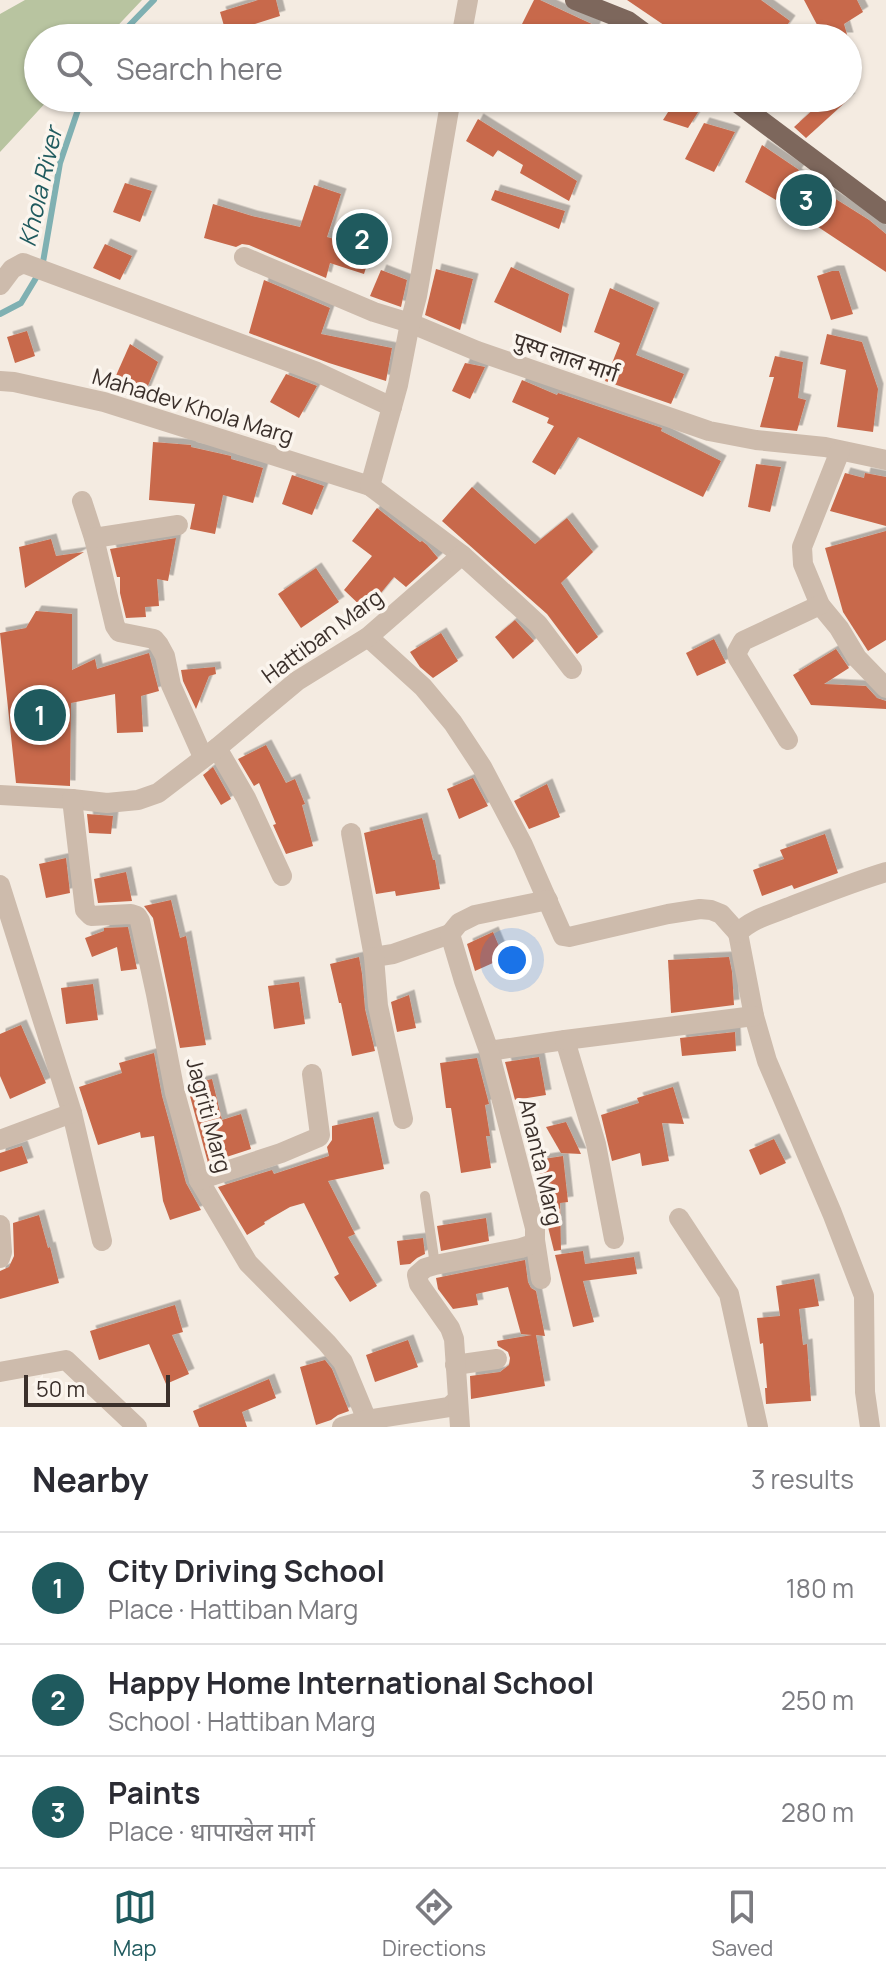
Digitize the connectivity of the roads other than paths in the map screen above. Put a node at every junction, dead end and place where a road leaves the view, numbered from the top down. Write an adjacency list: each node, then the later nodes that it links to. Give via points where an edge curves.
1 (468, 0): 3 (street)
2 (575, 0): 4 (main road)
3 (464, 24)
4 (632, 24)
5 (449, 112): 10 (street)
6 (750, 112): 7 (main road)
7 (886, 214)
8 (244, 257): 10 (street, पुस्प लाल मार्ग)
9 (0, 285): 12 (street, via 23,263 317,372)
10 (410, 323): 12 (street); 13 (street, पुस्प लाल मार्ग, via 709,431)
11 (0, 381): 15 (street, Mahadev Khola Marg, via 104,402)
12 (392, 407): 15 (street)
13 (840, 451): 14 (street, पुस्प लाल मार्ग); 20 (street, via 802,547 803,564)
14 (886, 460)
15 (370, 486): 19 (street)
16 (82, 501): 18 (street)
17 (178, 525): 18 (street)
18 (94, 538): 25 (street, via 115,626 159,645 171,685)
19 (462, 555): 21 (street, Hattiban Marg); 22 (street, via 538,624)
20 (820, 605): 23 (street, via 857,658); 24 (street, via 743,641 737,652)
21 (368, 637): 25 (street, Hattiban Marg, via 297,681); 32 (street, via 453,723 482,767)
22 (572, 669)
23 (886, 688)
24 (788, 740)
25 (210, 753): 27 (street, Hattiban Marg, via 158,793 138,800); 30 (street, via 246,798)
26 (0, 795): 27 (street, Hattiban Marg)
27 (72, 799): 43 (street, Jagriti Marg, via 87,914 131,914 140,921 175,1093)
28 (351, 833): 35 (street)
29 (886, 872): 33 (street, via 766,917)
30 (282, 876)
31 (0, 885): 40 (street)
32 (548, 900): 33 (street, via 563,936 700,909 721,914); 34 (street, via 475,915)
33 (738, 933): 36 (street)
34 (450, 934): 35 (street); 38 (street, Ananta Marg)
35 (374, 957): 41 (street, via 378,1006)
36 (754, 1016): 37 (street); 62 (street, via 767,1061 864,1296)
37 (565, 1040): 38 (street); 47 (street, via 596,1144)
38 (489, 1051): 48 (street, Ananta Marg)
39 (312, 1074): 43 (street, via 319,1137)
40 (72, 1113): 42 (street); 49 (street)
41 (403, 1119)
42 (0, 1140)
43 (199, 1180): 57 (street, Jagriti Marg, via 248,1263 343,1362)
44 (425, 1196): 51 (lane)
45 (679, 1218): 61 (street, via 729,1294)
46 (0, 1225): 50 (street)
47 (614, 1239)
48 (535, 1240): 51 (street, Ananta Marg, via 521,1248); 52 (street)
49 (102, 1241)
50 (0, 1258)
51 (435, 1265): 54 (street, via 421,1270 417,1279 453,1334)
52 (541, 1279)
53 (497, 1359): 54 (street)
54 (455, 1365): 56 (street)
55 (0, 1372): 58 (street, via 66,1360)
56 (457, 1400): 57 (street, via 449,1407); 60 (street)
57 (367, 1420): 59 (street)
58 (137, 1427)
59 (342, 1427)
60 (460, 1427)
61 (758, 1427)
62 (870, 1427)

